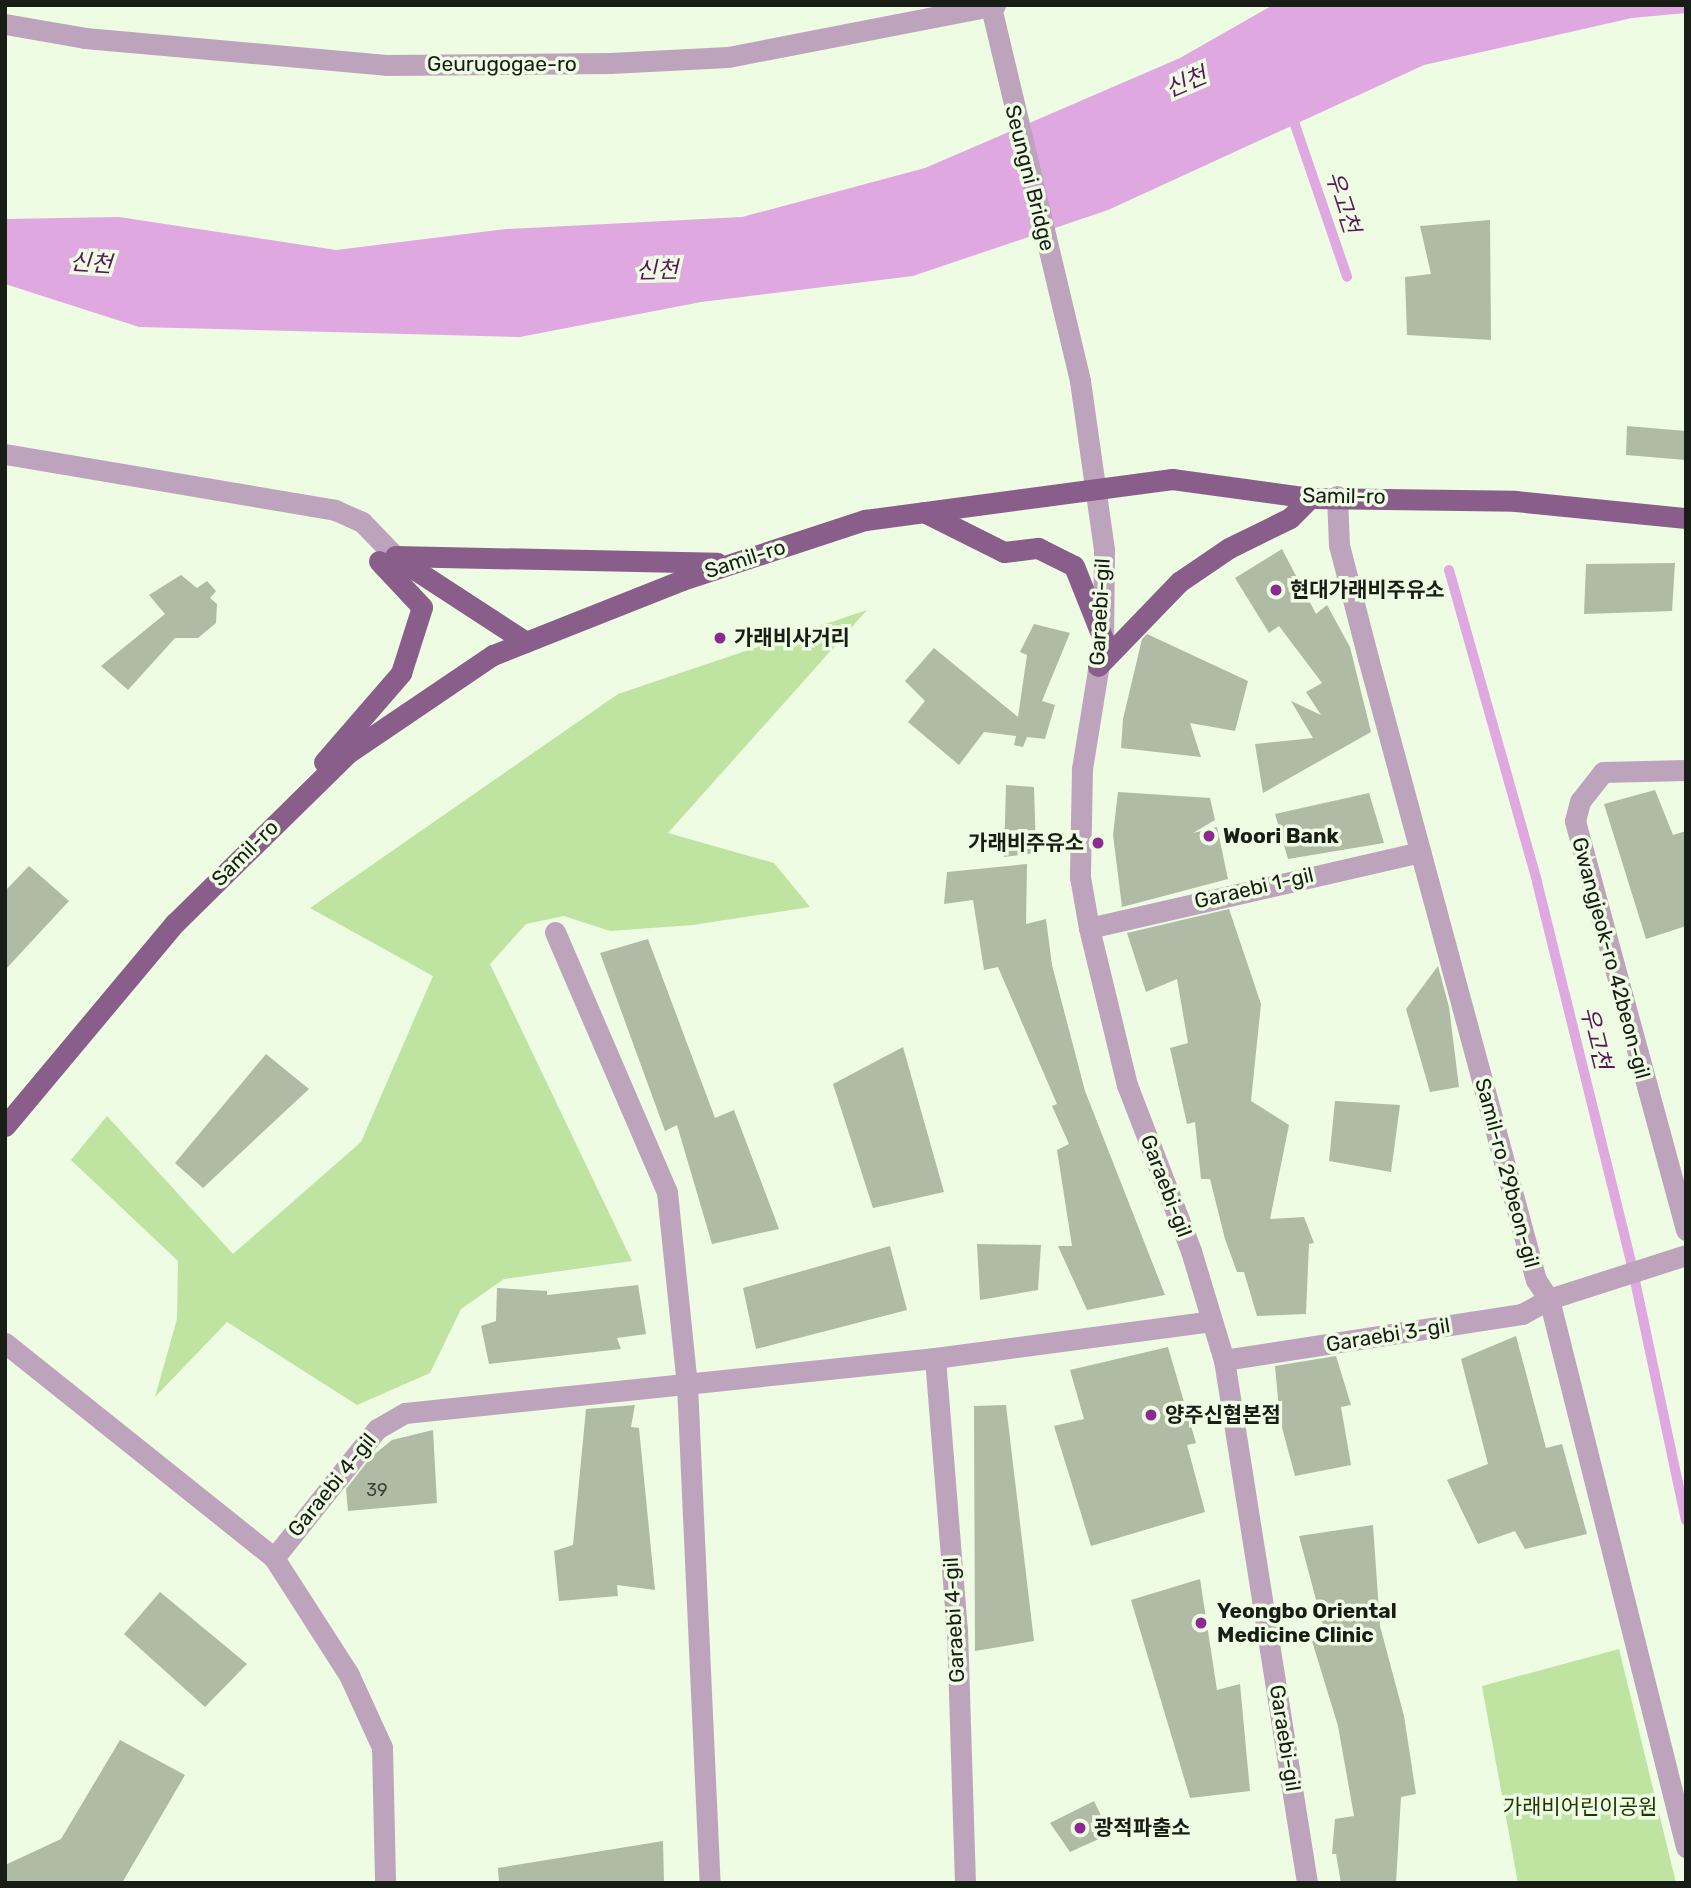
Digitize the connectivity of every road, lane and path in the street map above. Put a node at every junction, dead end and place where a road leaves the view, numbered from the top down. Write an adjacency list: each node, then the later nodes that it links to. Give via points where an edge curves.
1 (993, 6): 2 (street, Geurugogae-ro, via 729,57 610,63 386,65 112,41); 4 (street, Seungni Bridge, via 996,38 1080,381)
2 (5, 24)
3 (5, 454): 9 (street, via 335,510 362,522)
4 (1093, 488): 6 (main road, Samil-ro, via 1172,479); 7 (main road, Samil-ro); 11 (street, Garaebi-gil, via 1104,550)
5 (1337, 496): 6 (main road, Samil-ro); 8 (main road, Samil-ro, via 1515,501); 16 (street, Samil-ro 29beon-gil, via 1339,545)
6 (1310, 498): 13 (main road, via 1290,518 1229,548 1179,582)
7 (924, 512): 10 (main road, Samil-ro, via 864,520); 11 (main road, via 1004,552 1038,548 1074,566)
8 (1686, 518)
9 (387, 559): 10 (main road); 12 (main road); 15 (main road, via 422,607 401,673 361,713)
10 (733, 563): 12 (main road, Samil-ro)
11 (1103, 639): 13 (street, Garaebi-gil)
12 (526, 642): 15 (main road, Samil-ro, via 493,655 348,753)
13 (1098, 667): 17 (street, Garaebi-gil, via 1082,769 1080,877)
14 (1686, 770): 20 (street, Gwangjeok-ro 42beon-gil, via 1603,772 1580,801 1575,821)
15 (284, 814): 19 (main road, Samil-ro, via 175,923)
16 (1420, 852): 17 (street, Garaebi 1-gil); 22 (street, Samil-ro 29beon-gil, via 1536,1280)
17 (1088, 928): 23 (street, Garaebi-gil, via 1127,1085 1191,1251)
18 (555, 932): 27 (street, via 667,1192)
19 (5, 1126)
20 (1686, 1230)
21 (1686, 1255): 22 (street, Garaebi 3-gil)
22 (1549, 1298): 26 (street, Garaebi 3-gil, via 1522,1314); 29 (street, Samil-ro 29beon-gil)
23 (1212, 1321): 25 (street, Garaebi 4-gil); 26 (street, Garaebi-gil)
24 (5, 1343): 28 (street)
25 (935, 1358): 27 (street, Garaebi 4-gil); 32 (street, Garaebi 4-gil, via 957,1629)
26 (1224, 1360): 33 (street, Garaebi-gil)
27 (687, 1384): 28 (street, Garaebi 4-gil, via 405,1413 377,1429); 31 (street)
28 (274, 1558): 30 (street, via 349,1675 382,1747)
29 (1686, 1847)
30 (385, 1883)
31 (710, 1883)
32 (965, 1883)
33 (1307, 1883)

